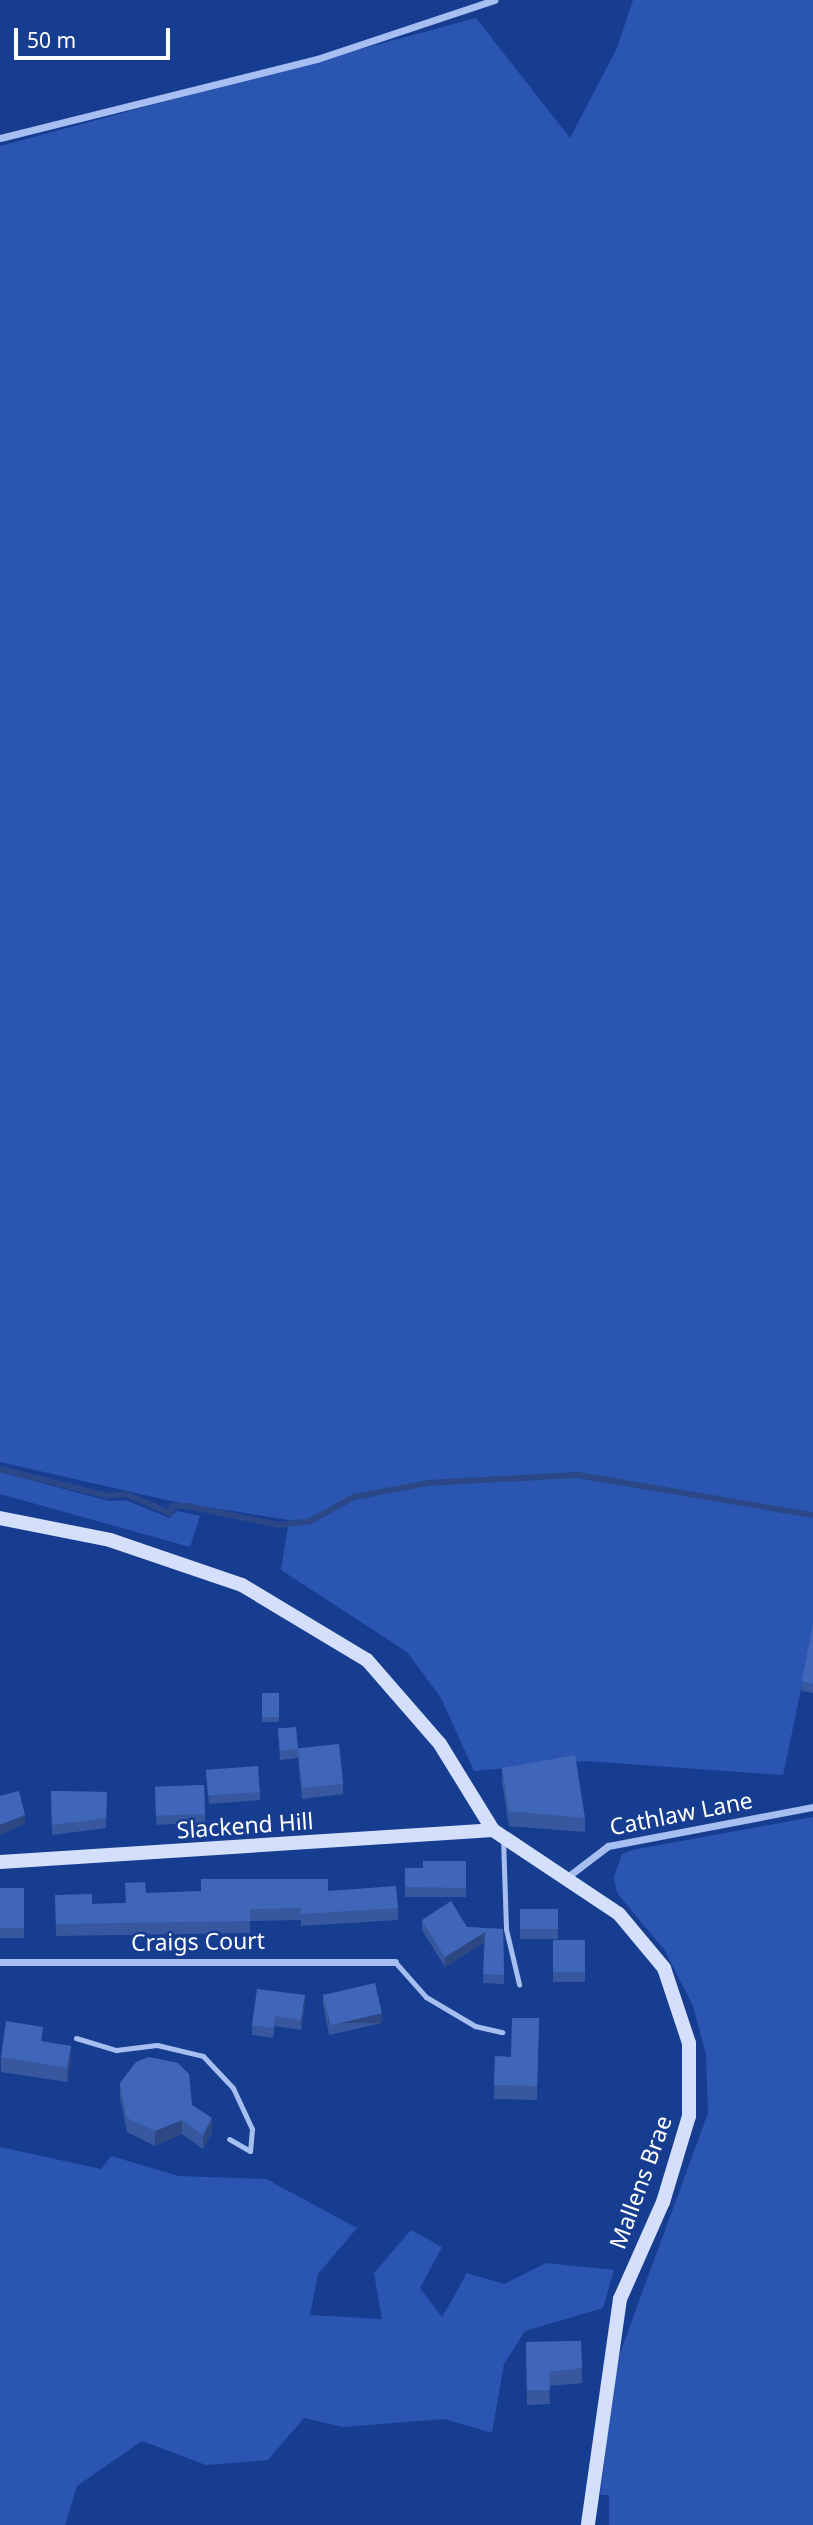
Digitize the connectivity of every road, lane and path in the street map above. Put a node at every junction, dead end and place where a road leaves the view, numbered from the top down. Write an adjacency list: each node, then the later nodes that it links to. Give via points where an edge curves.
1 (494, 0): 2 (street, via 317,59)
2 (0, 138)
3 (0, 1518): 5 (main road, via 110,1540 242,1585 367,1660 440,1744)
4 (813, 1807): 7 (street, Cathlaw Lane, via 608,1846)
5 (498, 1833): 6 (main road, Slackend Hill); 7 (main road, Mallens Brae); 10 (lane, via 506,1929)
6 (0, 1862)
7 (566, 1878): 14 (main road, Mallens Brae, via 619,1914 664,1968 689,2043 689,2116 663,2202 620,2299)
8 (0, 1962): 9 (street, Craigs Court)
9 (395, 1962): 11 (lane, via 426,1997 475,2026)
10 (519, 1984)
11 (502, 2032)
12 (76, 2038): 13 (lane, via 116,2050 182,2047 203,2056 233,2088 252,2129 250,2151)
13 (229, 2139)
14 (588, 2525)

